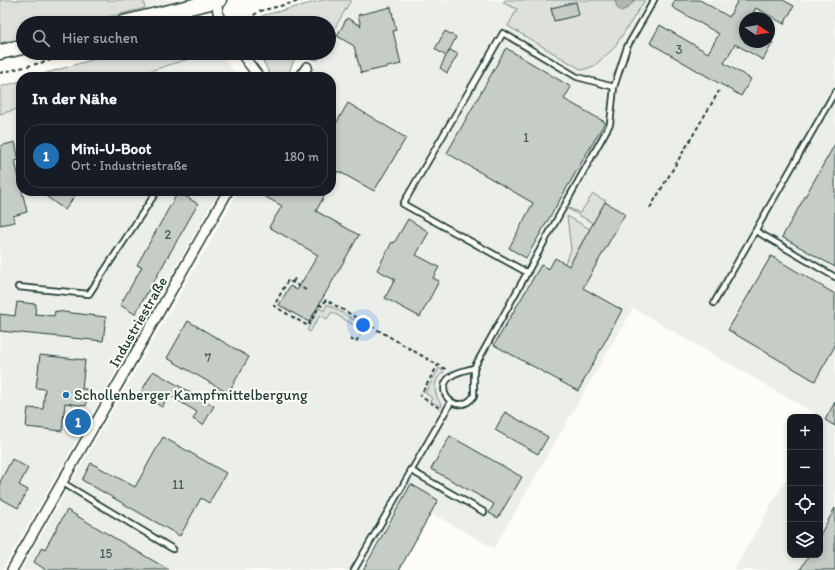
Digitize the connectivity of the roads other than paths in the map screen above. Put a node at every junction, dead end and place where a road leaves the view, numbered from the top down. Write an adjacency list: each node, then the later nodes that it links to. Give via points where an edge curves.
1 (218, 0): 3 (main road); 4 (street)
2 (654, 0): 11 (lane, via 627,47)
3 (152, 16)
4 (219, 16)
5 (16, 49): 6 (main road)
6 (0, 52)
7 (246, 60): 9 (street)
8 (307, 67): 10 (street)
9 (255, 72)
10 (304, 72)
11 (614, 87): 16 (lane, via 610,124); 16 (lane, via 578,77 504,33 404,204)
12 (835, 92): 15 (lane)
13 (153, 196): 18 (lane, via 90,294)
14 (225, 196): 23 (street, Industriestraße)
15 (756, 231): 17 (lane); 19 (lane)
16 (528, 274): 20 (lane)
17 (835, 277)
18 (18, 287)
19 (714, 303)
20 (474, 368): 21 (lane, via 474,396 466,403); 21 (lane, via 455,374 447,380 444,389)
21 (451, 402): 22 (lane)
22 (410, 470): 24 (lane); 27 (lane)
23 (62, 483): 25 (lane); 26 (street, Industriestraße)
24 (484, 512)
25 (173, 549)
26 (12, 570)
27 (354, 570)

